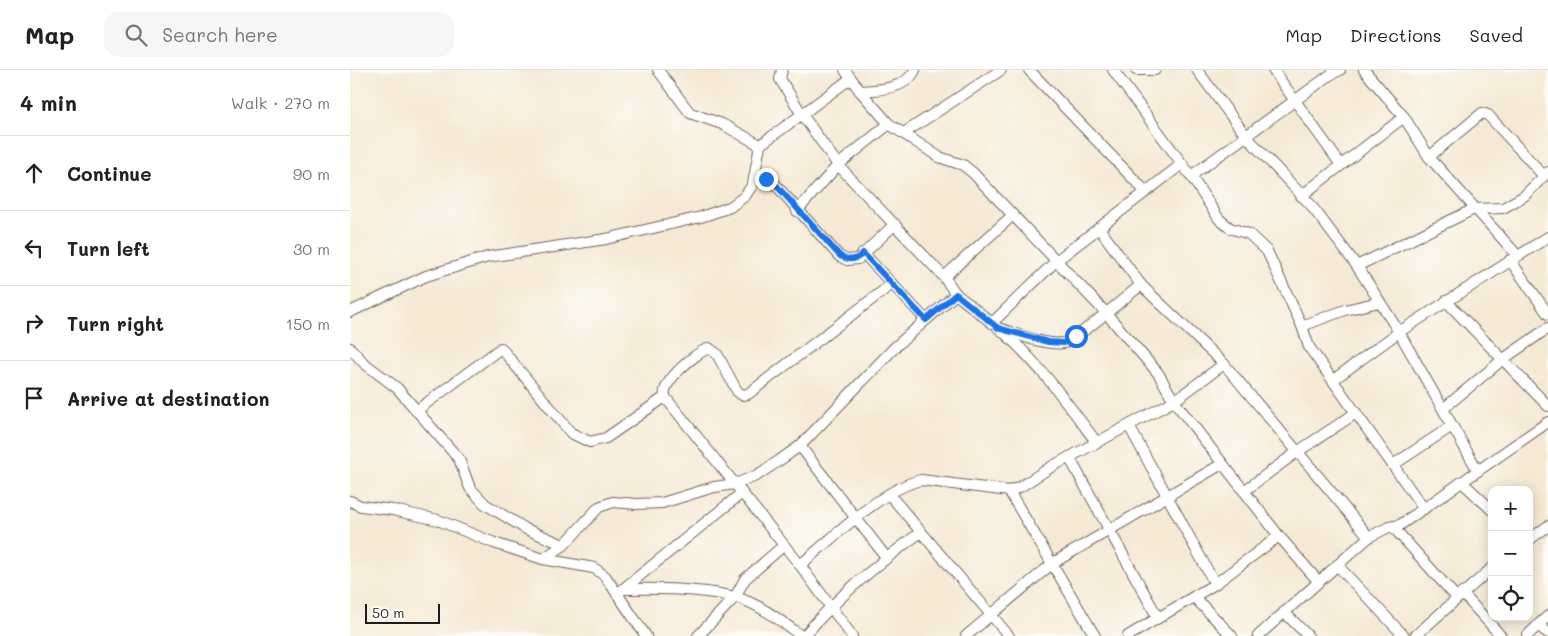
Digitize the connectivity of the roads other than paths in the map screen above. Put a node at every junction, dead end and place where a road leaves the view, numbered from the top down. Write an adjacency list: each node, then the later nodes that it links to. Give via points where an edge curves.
1 (658, 70): 21 (street, via 690,113 722,124)
2 (782, 70): 16 (street, via 780,79)
3 (916, 70): 14 (street, via 910,79 896,86)
4 (1001, 70): 19 (street)
5 (1029, 70): 29 (street)
6 (1113, 70): 23 (street)
7 (1136, 70): 8 (street)
8 (1155, 70)
9 (1196, 70): 20 (street)
10 (1273, 70): 15 (street)
11 (1340, 70): 15 (street)
12 (1364, 70): 17 (street)
13 (847, 74): 14 (street); 16 (street)
14 (860, 91): 18 (street)
15 (1295, 100): 20 (street); 25 (street)
16 (801, 113): 21 (street); 24 (street)
17 (1404, 117): 22 (street); 25 (street)
18 (889, 124): 19 (street); 24 (street)
19 (904, 133): 33 (street, via 939,157 973,173)
20 (1246, 136): 27 (street); 30 (street)
21 (760, 145): 28 (street)
22 (1429, 157): 26 (street, via 1482,113 1488,115); 31 (street)
23 (1182, 164): 27 (street); 29 (street)
24 (838, 165): 32 (street); 34 (street)
25 (1341, 165): 30 (street)
26 (1546, 174): 31 (street, via 1524,196 1503,208)
27 (1191, 176): 52 (street, via 1223,224 1249,234 1267,251)
28 (755, 177): 32 (street, via 771,181); 47 (street, via 745,196 721,211 606,239 488,257 426,276)
29 (1146, 192): 35 (street)
30 (1301, 196): 40 (street)
31 (1474, 209): 38 (street); 40 (street)
32 (797, 211): 37 (street, via 840,256 847,260 858,258)
33 (1013, 215): 39 (street); 41 (street)
34 (895, 224): 37 (street); 41 (street)
35 (1099, 228): 39 (street); 43 (street)
36 (1548, 237): 38 (street)
37 (863, 253): 42 (street)
38 (1514, 257): 45 (street); 49 (street)
39 (1056, 261): 48 (street); 51 (street)
40 (1357, 266): 46 (street)
41 (944, 277): 44 (street)
42 (892, 284): 50 (street); 59 (street, via 748,394 742,396 737,391 717,354 710,348 670,379 665,386)
43 (1141, 285): 48 (street); 57 (street)
44 (956, 294): 50 (street); 51 (street)
45 (1446, 301): 54 (street); 56 (street)
46 (1379, 302): 52 (street); 54 (street)
47 (350, 312)
48 (1105, 312): 51 (street, via 1063,343 1048,342); 60 (street, via 1158,372)
49 (1548, 314)
50 (926, 320): 69 (street, via 894,347)
51 (995, 326): 68 (street, via 1043,371)
52 (1302, 326): 58 (street, via 1310,347)
53 (1548, 328): 56 (street)
54 (1399, 332): 58 (street); 62 (street)
55 (350, 348): 63 (street, via 364,364 397,388)
56 (1502, 360): 61 (street); 62 (street)
57 (1224, 364): 60 (street); 70 (street)
58 (1333, 380): 64 (street)
59 (665, 397): 63 (street, via 606,438 590,442 571,433 501,348); 76 (street)
60 (1174, 401): 66 (street); 72 (street)
61 (1548, 406)
62 (1443, 410): 67 (street)
63 (416, 412): 93 (street, via 459,459 470,488 485,504 526,530)
64 (1356, 413): 70 (street); 73 (street)
65 (1548, 422): 74 (street)
66 (1129, 426): 68 (street); 81 (street)
67 (1452, 426): 73 (street); 74 (street)
68 (1098, 443): 71 (street)
69 (800, 446): 76 (street, via 756,476); 85 (street)
70 (1297, 452): 78 (street); 91 (street)
71 (1069, 457): 77 (street); 88 (street)
72 (1222, 464): 78 (street); 81 (street)
73 (1393, 465): 84 (street)
74 (1478, 471): 75 (street)
75 (1462, 482): 83 (street); 84 (street)
76 (734, 484): 79 (street); 93 (street, via 662,503 613,502 599,507)
77 (1009, 491): 80 (street, via 921,480 907,483); 97 (street)
78 (1244, 491): 90 (street)
79 (742, 493): 94 (street); 103 (street)
80 (889, 494): 85 (street); 89 (street)
81 (1166, 496): 88 (street); 102 (street)
82 (350, 501): 96 (street, via 361,506 438,520)
83 (1488, 506)
84 (1424, 509): 87 (street)
85 (857, 519): 95 (street); 98 (street)
86 (1548, 526): 92 (street)
87 (1393, 527): 91 (street); 104 (street)
88 (1107, 530): 97 (street); 111 (street)
89 (921, 532): 95 (street); 109 (street)
90 (1279, 536): 101 (street); 102 (street)
91 (1369, 537): 99 (street)
92 (1533, 537)
93 (564, 544): 96 (street)
94 (783, 546): 98 (street); 106 (street, via 745,579)
95 (886, 557): 107 (street)
96 (543, 559): 103 (street, via 594,568)
97 (1053, 563): 109 (street); 120 (street)
98 (800, 565): 107 (street)
99 (1337, 565): 101 (street); 125 (street)
100 (1488, 571): 104 (street)
101 (1318, 581): 108 (street)
102 (1216, 584): 105 (street)
103 (621, 591): 106 (street, via 656,588); 114 (street)
104 (1460, 595): 126 (street); 127 (street)
105 (1194, 597): 111 (street); 122 (street)
106 (735, 598): 115 (street); 116 (street, via 766,611)
107 (830, 606): 116 (street); 117 (street)
108 (1284, 612): 123 (street); 124 (street)
109 (991, 616): 118 (street); 119 (street)
110 (1548, 616): 112 (street)
111 (1158, 618): 121 (street)
112 (1538, 625): 113 (street); 128 (street)
113 (1548, 633)
114 (646, 636)
115 (698, 636)
116 (803, 636)
117 (852, 636)
118 (966, 636)
119 (1009, 636)
120 (1095, 636)
121 (1128, 636)
122 (1232, 636)
123 (1258, 636)
124 (1308, 636)
125 (1404, 636)
126 (1415, 636)
127 (1501, 636)
128 (1527, 636)

